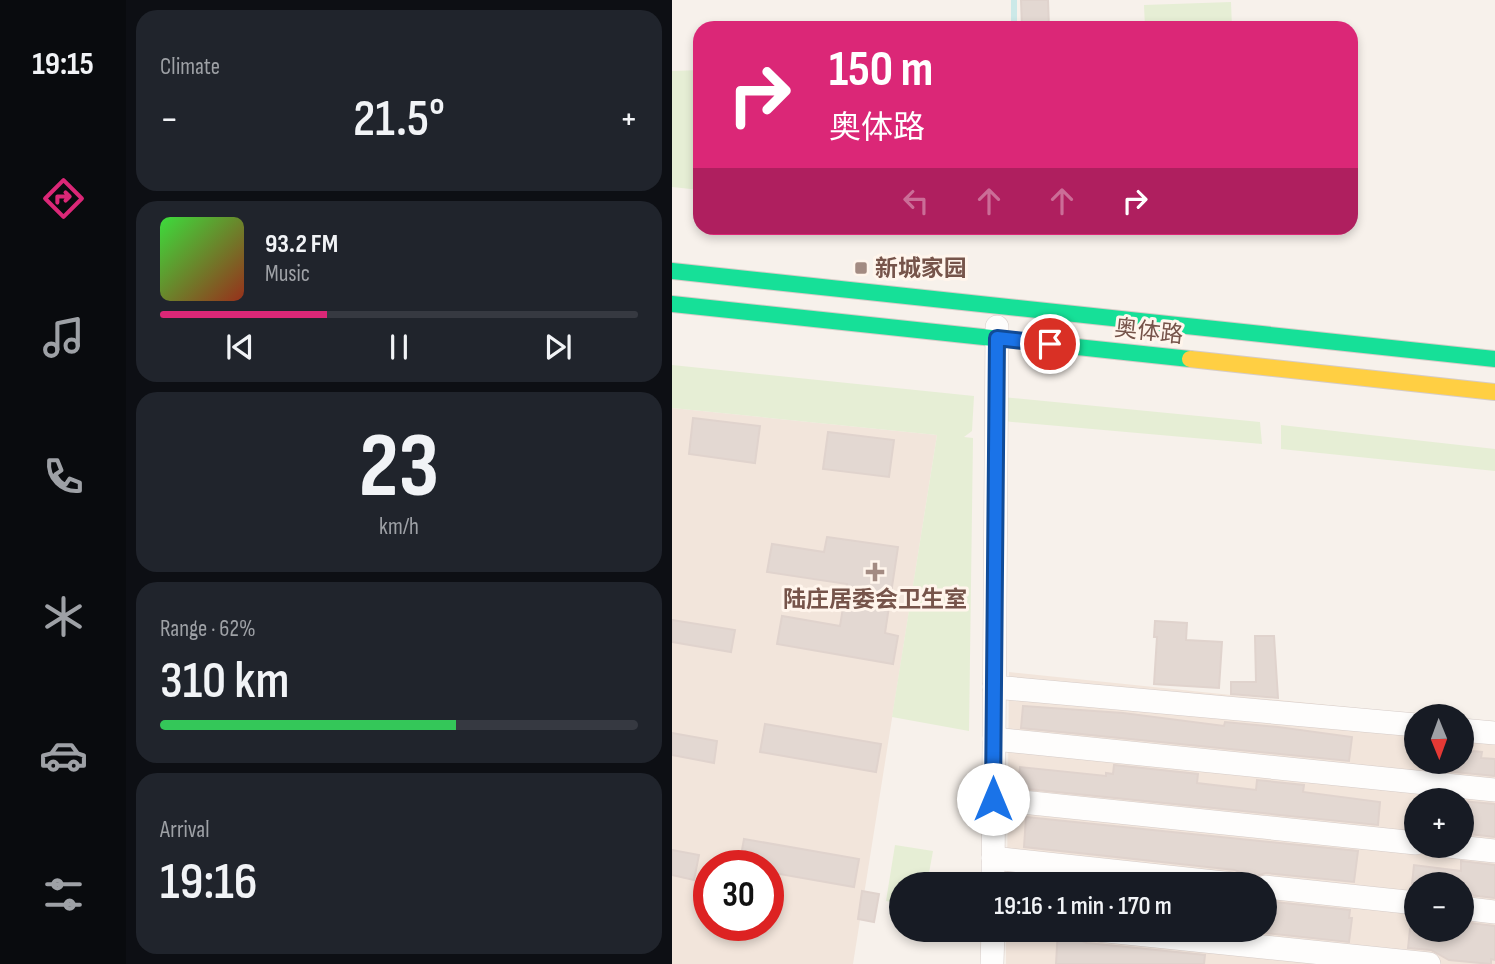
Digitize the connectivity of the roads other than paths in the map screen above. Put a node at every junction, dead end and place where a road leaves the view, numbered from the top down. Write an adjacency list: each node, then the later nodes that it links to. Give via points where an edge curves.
1 (672, 271): 3 (main road, 奥体路)
2 (672, 304): 4 (main road, 奥体路)
3 (997, 306): 4 (street); 5 (main road, 奥体路)
4 (997, 338): 6 (main road, 奥体路); 7 (street)
5 (1495, 359)
6 (1495, 392)
7 (994, 687): 8 (street); 11 (street)
8 (1404, 724)
9 (1474, 731): 10 (street)
10 (1495, 733)
11 (994, 739): 12 (street); 13 (street)
12 (1495, 790)
13 (993, 799): 14 (street); 17 (street)
14 (1404, 842)
15 (1474, 849): 16 (street)
16 (1495, 851)
17 (993, 858): 18 (street); 19 (street)
18 (993, 872)
19 (1122, 872)
20 (1277, 888): 21 (street)
21 (1404, 902)
22 (1474, 910): 23 (street)
23 (1495, 912)
24 (993, 942): 26 (street)
25 (1215, 942): 27 (street)
26 (992, 964)
27 (1429, 964)

